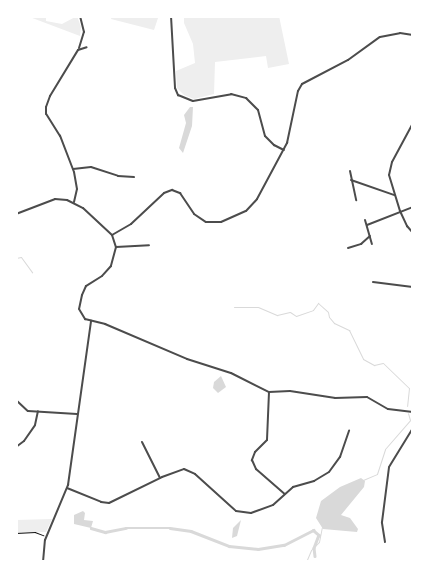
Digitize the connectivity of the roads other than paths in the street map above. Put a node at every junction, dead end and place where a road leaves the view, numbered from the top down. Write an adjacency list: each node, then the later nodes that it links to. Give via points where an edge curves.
1 (80, 16): 5 (street, via 84,35)
2 (171, 16): 7 (street, via 178,95 192,102 231,94 246,98 258,110 265,136)
3 (413, 35): 7 (street, via 400,33 380,37 350,59 301,85)
4 (87, 47): 5 (street)
5 (78, 50): 8 (street, via 50,96 46,109)
6 (413, 123): 12 (street, via 390,169 389,179)
7 (284, 150): 21 (street, via 254,202 239,215 218,223 203,221 192,212 180,193 172,190 164,193 131,224)
8 (73, 169): 10 (street, via 91,167 118,176); 14 (street, via 76,185)
9 (350, 171): 11 (street)
10 (134, 177)
11 (351, 180): 12 (street); 13 (street)
12 (394, 195): 16 (street)
13 (356, 200)
14 (74, 202): 17 (street, via 57,199); 21 (street)
15 (413, 207): 16 (street)
16 (400, 211): 19 (street); 20 (street)
17 (16, 214)
18 (365, 220): 19 (street)
19 (367, 225): 22 (street)
20 (413, 233)
21 (112, 235): 25 (street)
22 (370, 236): 24 (street); 26 (street, via 361,244)
23 (149, 244): 25 (street)
24 (372, 244)
25 (116, 247): 29 (street, via 110,268 86,286 82,294 79,312)
26 (348, 248)
27 (373, 282): 28 (street)
28 (413, 287)
29 (91, 321): 30 (street, via 239,376); 34 (street)
30 (269, 392): 33 (street, via 290,391 335,398 367,396 388,409); 41 (street, via 267,440 252,460 258,471)
31 (16, 400): 32 (street, via 24,410)
32 (38, 411): 34 (street); 38 (street, via 35,425)
33 (413, 412)
34 (77, 414): 40 (street)
35 (413, 428): 42 (street, via 389,467 382,522)
36 (349, 431): 41 (street, via 340,457 329,472 318,480 292,487)
37 (142, 442): 39 (street)
38 (16, 447)
39 (160, 478): 40 (street, via 108,503); 41 (street, via 188,470 244,514 271,506)
40 (67, 488): 43 (street, via 46,537)
41 (284, 494)
42 (385, 542)
43 (43, 562)

